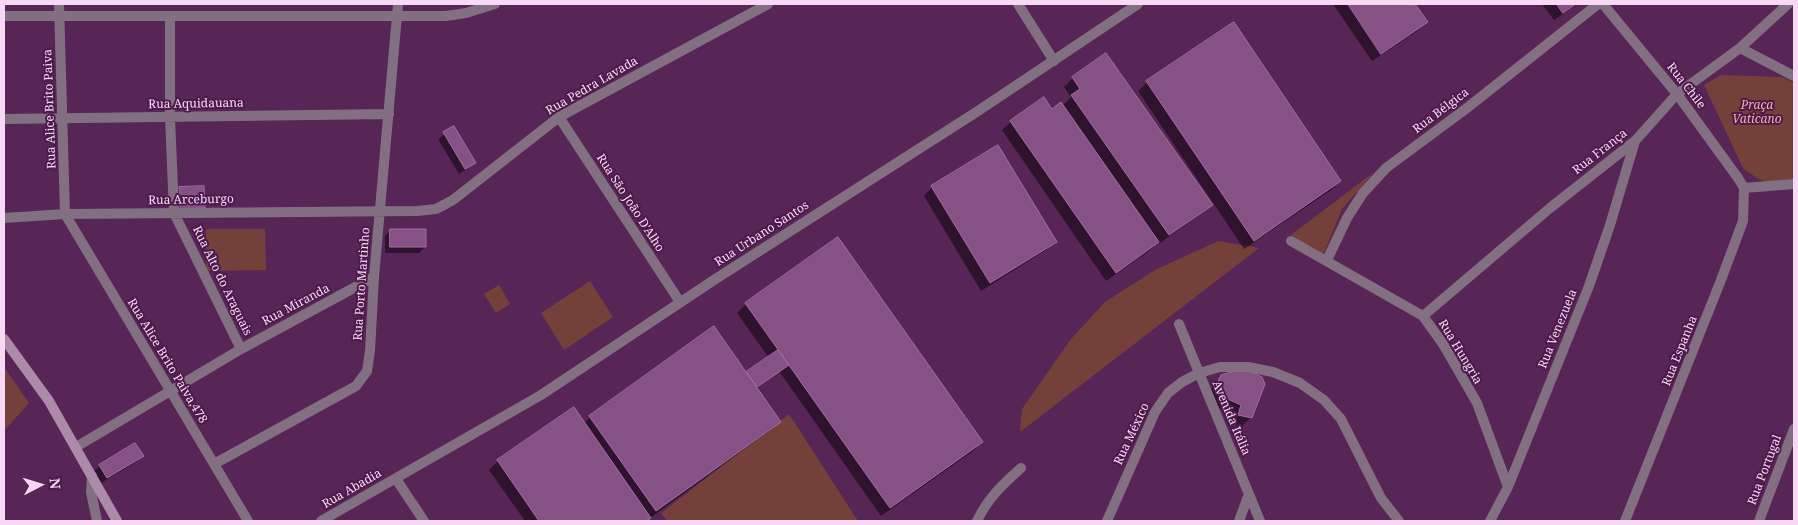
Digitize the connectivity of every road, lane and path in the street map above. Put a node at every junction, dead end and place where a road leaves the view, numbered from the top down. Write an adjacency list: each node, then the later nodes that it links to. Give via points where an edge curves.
1 (59, 4): 11 (street, Rua Alice Brito Paiva)
2 (398, 4): 13 (street, Rua Porto Martinho)
3 (768, 4): 20 (street, Rua Pedra Lavada)
4 (1018, 4): 15 (street)
5 (1138, 4): 15 (street, Rua Urbano Santos)
6 (1598, 4): 31 (street, Rua Bélgica, via 1386,168 1363,193)
7 (1603, 4): 17 (street, Rua Chile)
8 (1788, 4): 14 (street, Rua França)
9 (490, 5): 13 (street, via 446,16)
10 (4, 16): 11 (street)
11 (60, 16): 12 (street); 21 (street, Rua Alice Brito Paiva)
12 (170, 16): 13 (street); 19 (street, Rua Alto do Araguais)
13 (396, 17): 18 (street, Rua Porto Martinho)
14 (1740, 48): 16 (street); 17 (street, Rua França)
15 (1054, 61): 33 (street, Rua Urbano Santos)
16 (1794, 76)
17 (1678, 94): 23 (street, Rua França); 25 (street, Rua Chile)
18 (389, 114): 19 (street, Rua Aquidauana); 26 (street, Rua Porto Martinho)
19 (170, 116): 21 (street, Rua Aquidauana); 27 (street, Rua Alto do Araguais)
20 (559, 117): 26 (street, Rua Pedra Lavada, via 453,200 436,209); 33 (street, Rua São João D'Alho)
21 (62, 118): 22 (street, Rua Aquidauana); 28 (street, Rua Alice Brito Paiva)
22 (4, 119)
23 (1635, 141): 34 (street, Rua França); 46 (street, Rua Venezuela, via 1589,286)
24 (1794, 184): 25 (street)
25 (1744, 188): 59 (street, Rua Espanha, via 1744,214 1740,229)
26 (380, 211): 27 (street, Rua Arceburgo); 32 (street, Rua Porto Martinho)
27 (174, 213): 28 (street, Rua Arceburgo); 37 (street, Rua Alto do Araguais)
28 (65, 214): 29 (street, Rua Arceburgo); 39 (street, Rua Alice Brito Paiva,478)
29 (4, 218)
30 (1291, 241): 31 (street, Rua Hungria)
31 (1327, 260): 34 (street, Rua Hungria)
32 (374, 277): 37 (street, Rua Miranda); 42 (street, Rua Porto Martinho, via 367,371 356,386)
33 (680, 302): 45 (street, Rua Urbano Santos, via 541,395)
34 (1423, 316): 46 (street, Rua Hungria, via 1444,344 1477,403)
35 (1179, 324): 38 (street, Avenida Itália)
36 (4, 339): 41 (street, via 49,401)
37 (241, 349): 39 (street, Rua Miranda)
38 (1199, 373): 47 (street, Avenida Itália); 54 (street, Rua México, via 1168,392 1155,412); 57 (street, via 1220,367 1248,367 1273,372 1300,383 1324,400 1341,419 1382,498)
39 (170, 392): 41 (street, Rua Miranda); 42 (street, Rua Alice Brito Paiva,478)
40 (1794, 429): 60 (street, Rua Portugal)
41 (76, 447): 44 (street)
42 (214, 464): 50 (street, Rua Alice Brito Paiva,478)
43 (1021, 468): 53 (street, via 995,491)
44 (92, 476): 48 (street, via 91,492); 49 (street)
45 (396, 479): 51 (street, Rua Abadia); 52 (street)
46 (1508, 487): 58 (street, Rua Venezuela)
47 (1249, 494): 55 (street); 56 (street, Avenida Itália)
48 (97, 521)
49 (117, 521)
50 (248, 521)
51 (321, 521)
52 (424, 521)
53 (977, 521)
54 (1107, 521)
55 (1239, 521)
56 (1260, 521)
57 (1398, 521)
58 (1490, 521)
59 (1625, 521)
60 (1758, 521)

